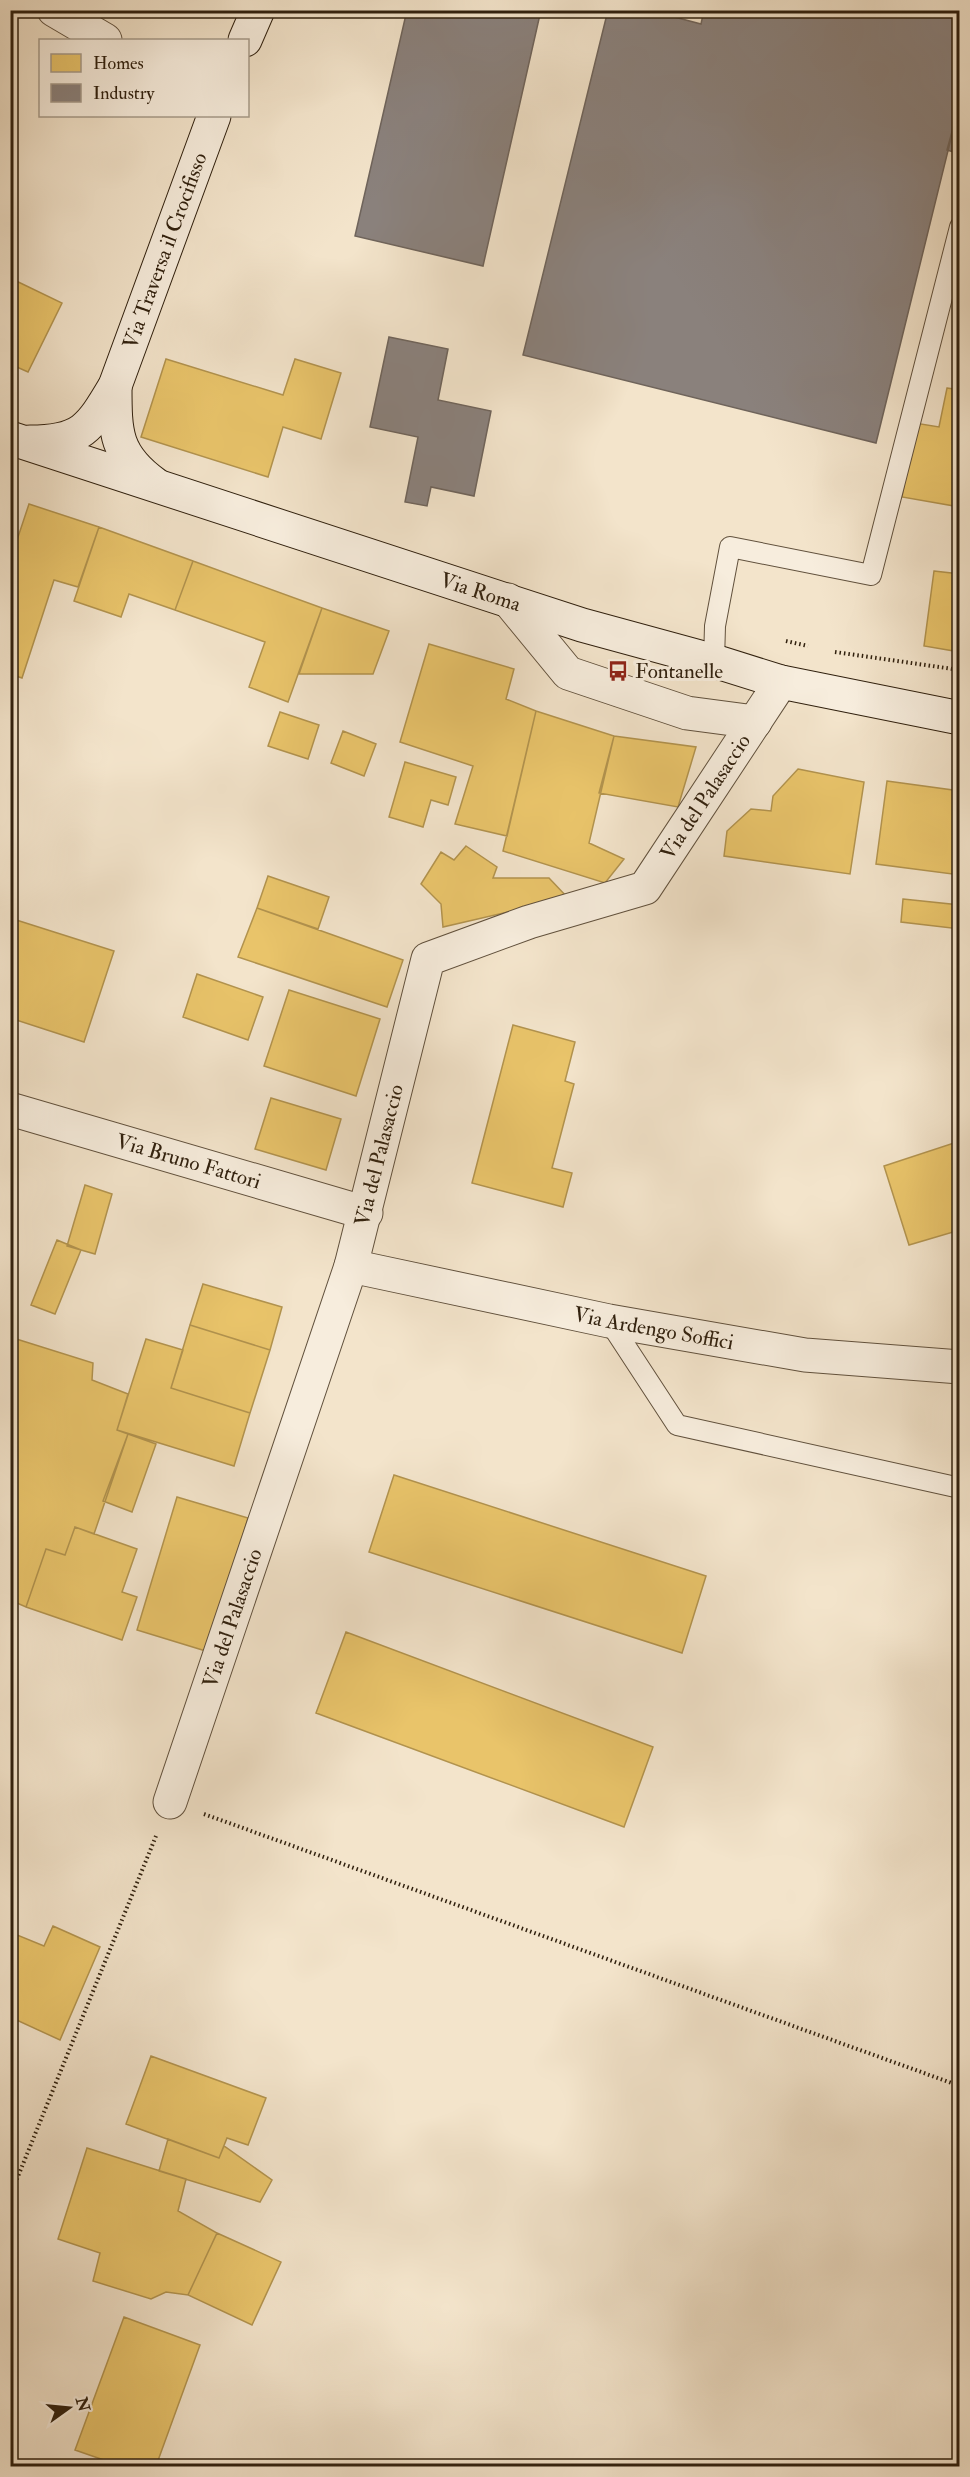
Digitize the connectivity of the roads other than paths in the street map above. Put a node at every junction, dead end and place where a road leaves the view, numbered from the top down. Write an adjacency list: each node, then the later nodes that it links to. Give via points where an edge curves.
1 (54, 10): 3 (street)
2 (258, 10): 4 (street)
3 (103, 39)
4 (245, 39)
5 (214, 117): 7 (street, Via Traversa il Crocifisso)
6 (960, 227): 11 (lane, via 871,575 730,547 715,626)
7 (115, 386): 8 (street, Via Traversa il Crocifisso, via 94,422 74,437 48,442); 9 (street, Via Traversa il Crocifisso, via 115,417 126,457 136,470)
8 (15, 440): 9 (street, Via Roma)
9 (161, 488): 10 (street, Via Roma)
10 (508, 600): 11 (street, Via Roma, via 582,626); 14 (street, via 568,673 687,713)
11 (714, 661): 12 (street, Via Roma)
12 (781, 682): 13 (street, Via Roma); 14 (street, Via del Palasaccio)
13 (960, 718)
14 (755, 722): 16 (street, Via del Palasaccio, via 645,888 529,922 428,959)
15 (10, 1109): 16 (street, Via Bruno Fattori)
16 (366, 1213): 17 (street, Via del Palasaccio)
17 (351, 1266): 18 (street, Via Ardengo Soffici); 21 (street, Via del Palasaccio)
18 (609, 1322): 19 (street, Via Ardengo Soffici, via 805,1355); 20 (lane, via 677,1425)
19 (960, 1367)
20 (960, 1488)
21 (170, 1802)

